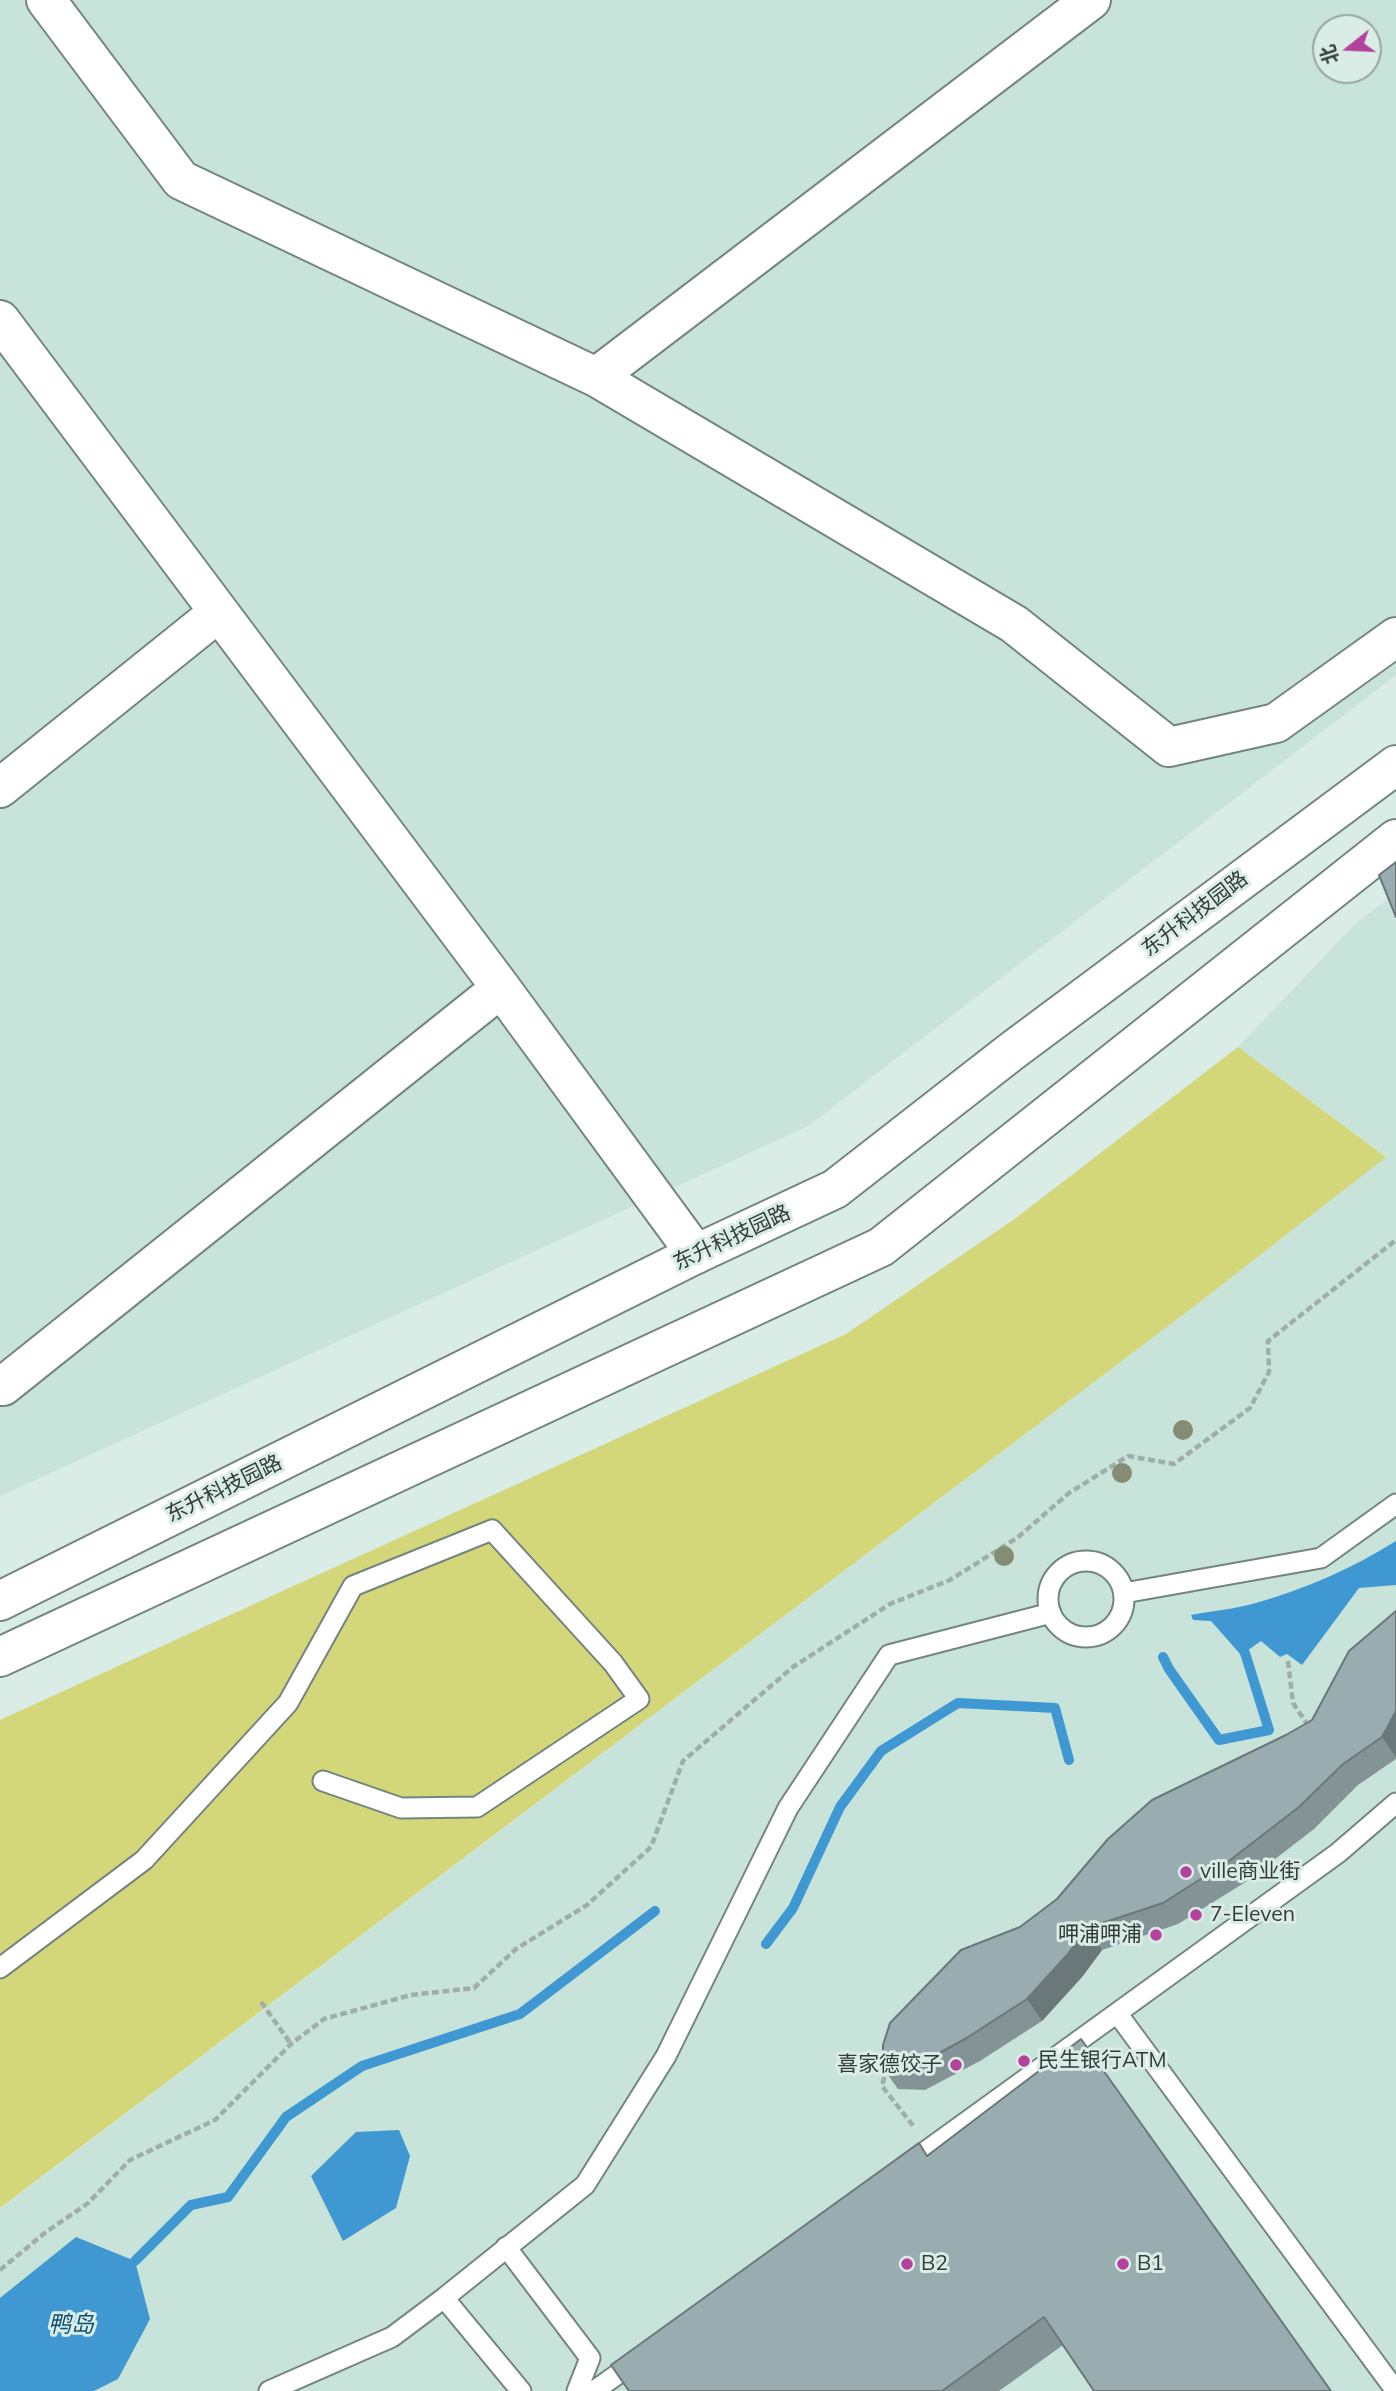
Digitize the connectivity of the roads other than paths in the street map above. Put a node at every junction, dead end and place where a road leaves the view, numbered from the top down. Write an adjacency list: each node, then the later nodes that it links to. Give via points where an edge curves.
1 (46, 0): 4 (street, via 181,180)
2 (1091, 0): 4 (street)
3 (0, 320): 5 (street)
4 (596, 377): 6 (street, via 1014,624 1169,747 1276,723)
5 (219, 612): 8 (street); 10 (street)
6 (1396, 637)
7 (1396, 765): 11 (street, 东升科技园路, via 835,1189)
8 (0, 788)
9 (1396, 839): 17 (street, via 881,1247)
10 (501, 988): 11 (street); 12 (street)
11 (696, 1254): 15 (street, 东升科技园路)
12 (0, 1386)
13 (1396, 1504): 14 (lane, via 1321,1558)
14 (1124, 1592): 16 (lane, via 1124,1606 1114,1627 1089,1638 1069,1633); 16 (lane, via 1111,1570 1079,1561 1056,1574 1050,1586)
15 (0, 1601)
16 (1051, 1613): 23 (lane, via 889,1655 788,1808 666,2056 585,2185)
17 (0, 1657)
18 (323, 1781): 20 (lane, via 401,1808 477,1807 639,1699 613,1663 492,1530 353,1586 288,1703 144,1860)
19 (1396, 1804): 21 (lane, via 1338,1853)
20 (0, 1968)
21 (1117, 2013): 22 (lane); 30 (lane)
22 (884, 2182)
23 (506, 2247): 24 (lane); 28 (lane, via 590,2358)
24 (444, 2298): 26 (lane, via 391,2337); 27 (lane)
25 (650, 2351): 29 (lane)
26 (269, 2391)
27 (521, 2391)
28 (577, 2391)
29 (594, 2391)
30 (1396, 2391)

